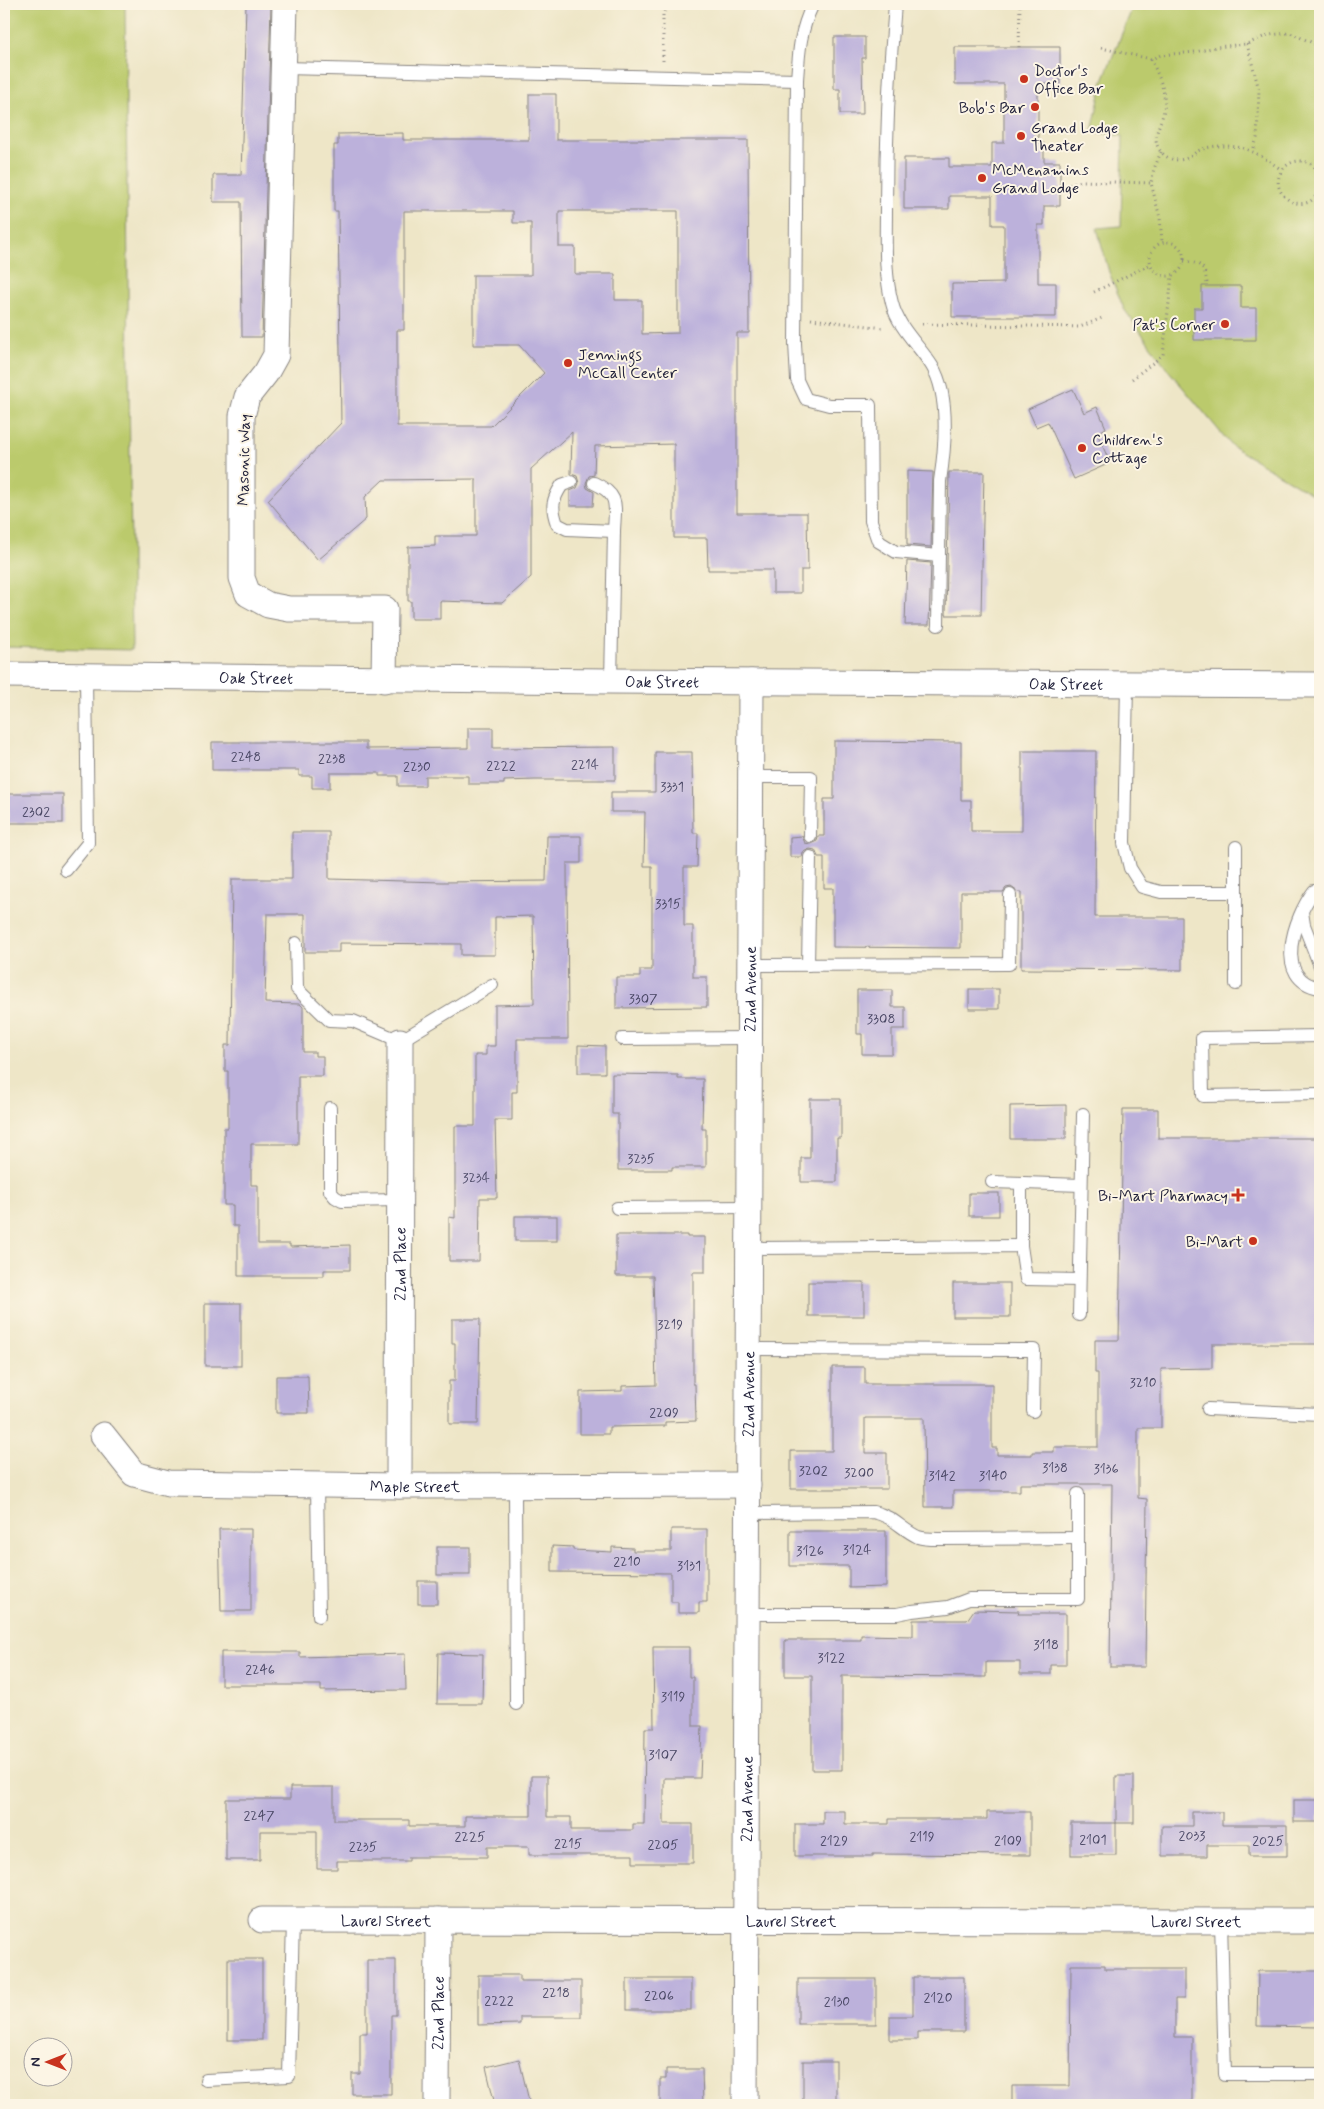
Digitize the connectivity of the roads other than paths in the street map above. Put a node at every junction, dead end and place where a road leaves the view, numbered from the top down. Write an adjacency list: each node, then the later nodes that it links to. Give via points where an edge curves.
1 (286, 4): 4 (street, Masonic Way)
2 (813, 4): 5 (lane, via 803,23)
3 (895, 4): 9 (lane, via 886,146 888,271 892,303 902,327 933,367 943,396 944,459 940,481)
4 (284, 68): 5 (lane); 13 (street, Masonic Way, via 276,355 247,397 242,416 242,578 248,594 268,605 288,609 385,609)
5 (797, 80): 9 (lane, via 797,380 806,399 829,405 870,405 871,521 878,541 896,552)
6 (571, 482): 8 (lane, via 562,485 553,498 557,524 566,529)
7 (594, 483): 8 (lane, via 608,489 615,500)
8 (614, 531): 14 (lane)
9 (939, 556): 10 (lane)
10 (938, 625)
11 (4, 675): 12 (street, Oak Street)
12 (86, 675): 13 (street, Oak Street); 22 (lane, via 88,844)
13 (384, 680): 14 (street, Oak Street)
14 (611, 681): 15 (street, Oak Street)
15 (751, 682): 16 (street, Oak Street); 18 (street, 22nd Avenue)
16 (1127, 684): 17 (street, Oak Street); 24 (lane, via 1124,843 1130,868 1142,887 1161,892)
17 (1320, 684)
18 (751, 777): 19 (lane, via 811,777); 28 (street, 22nd Avenue)
19 (810, 836)
20 (1236, 847): 24 (lane)
21 (810, 857): 29 (lane)
22 (66, 870)
23 (1314, 891): 26 (lane)
24 (1236, 892): 31 (lane)
25 (1010, 895): 29 (lane, via 1009,964)
26 (1302, 910): 30 (lane, via 1304,925); 33 (lane, via 1297,920 1291,958 1300,979)
27 (296, 943): 37 (lane, via 297,989 329,1020 353,1021)
28 (750, 966): 29 (lane); 35 (street, 22nd Avenue)
29 (808, 966)
30 (1320, 966)
31 (1236, 984)
32 (492, 985): 37 (lane)
33 (1320, 988)
34 (1320, 1036): 38 (lane, via 1202,1038 1203,1096)
35 (750, 1038): 36 (lane); 45 (street, 22nd Avenue)
36 (622, 1039)
37 (400, 1041): 44 (street, 22nd Place)
38 (1320, 1094)
39 (330, 1108): 44 (lane, via 330,1191 335,1198 342,1201)
40 (1083, 1114): 43 (lane)
41 (992, 1182): 42 (lane)
42 (1021, 1184): 43 (lane); 47 (lane)
43 (1081, 1185): 49 (lane)
44 (400, 1200): 57 (street, 22nd Place)
45 (749, 1207): 46 (lane); 48 (street, 22nd Avenue)
46 (617, 1208)
47 (1021, 1246): 48 (lane); 49 (lane, via 1026,1279)
48 (749, 1248): 51 (street, 22nd Avenue)
49 (1079, 1280): 50 (lane)
50 (1080, 1314)
51 (748, 1350): 53 (lane, via 1034,1350); 59 (street, 22nd Avenue)
52 (1208, 1409): 54 (lane)
53 (1034, 1411)
54 (1320, 1414)
55 (103, 1435): 56 (street, Maple Street, via 134,1474 168,1483)
56 (317, 1485): 57 (street, Maple Street); 64 (lane)
57 (399, 1486): 58 (street, Maple Street)
58 (515, 1486): 59 (street, Maple Street); 65 (lane)
59 (748, 1486): 61 (street, 22nd Avenue)
60 (1078, 1494): 62 (lane)
61 (748, 1512): 62 (lane, via 873,1512 895,1520 919,1537 938,1539); 63 (street, 22nd Avenue)
62 (1078, 1538): 63 (lane, via 1078,1599 969,1599 948,1607 897,1614)
63 (747, 1614): 66 (street, 22nd Avenue)
64 (319, 1616)
65 (516, 1704)
66 (746, 1919): 69 (street, Laurel Street); 70 (street, Laurel Street); 75 (street, 22nd Avenue)
67 (262, 1920): 68 (street, Laurel Street)
68 (293, 1920): 69 (street, Laurel Street); 73 (lane, via 288,2076)
69 (438, 1920): 74 (street, 22nd Place)
70 (1221, 1921): 71 (street, Laurel Street); 72 (lane, via 1225,2074)
71 (1320, 1921)
72 (1320, 2074)
73 (206, 2080)
74 (437, 2105)
75 (745, 2105)

